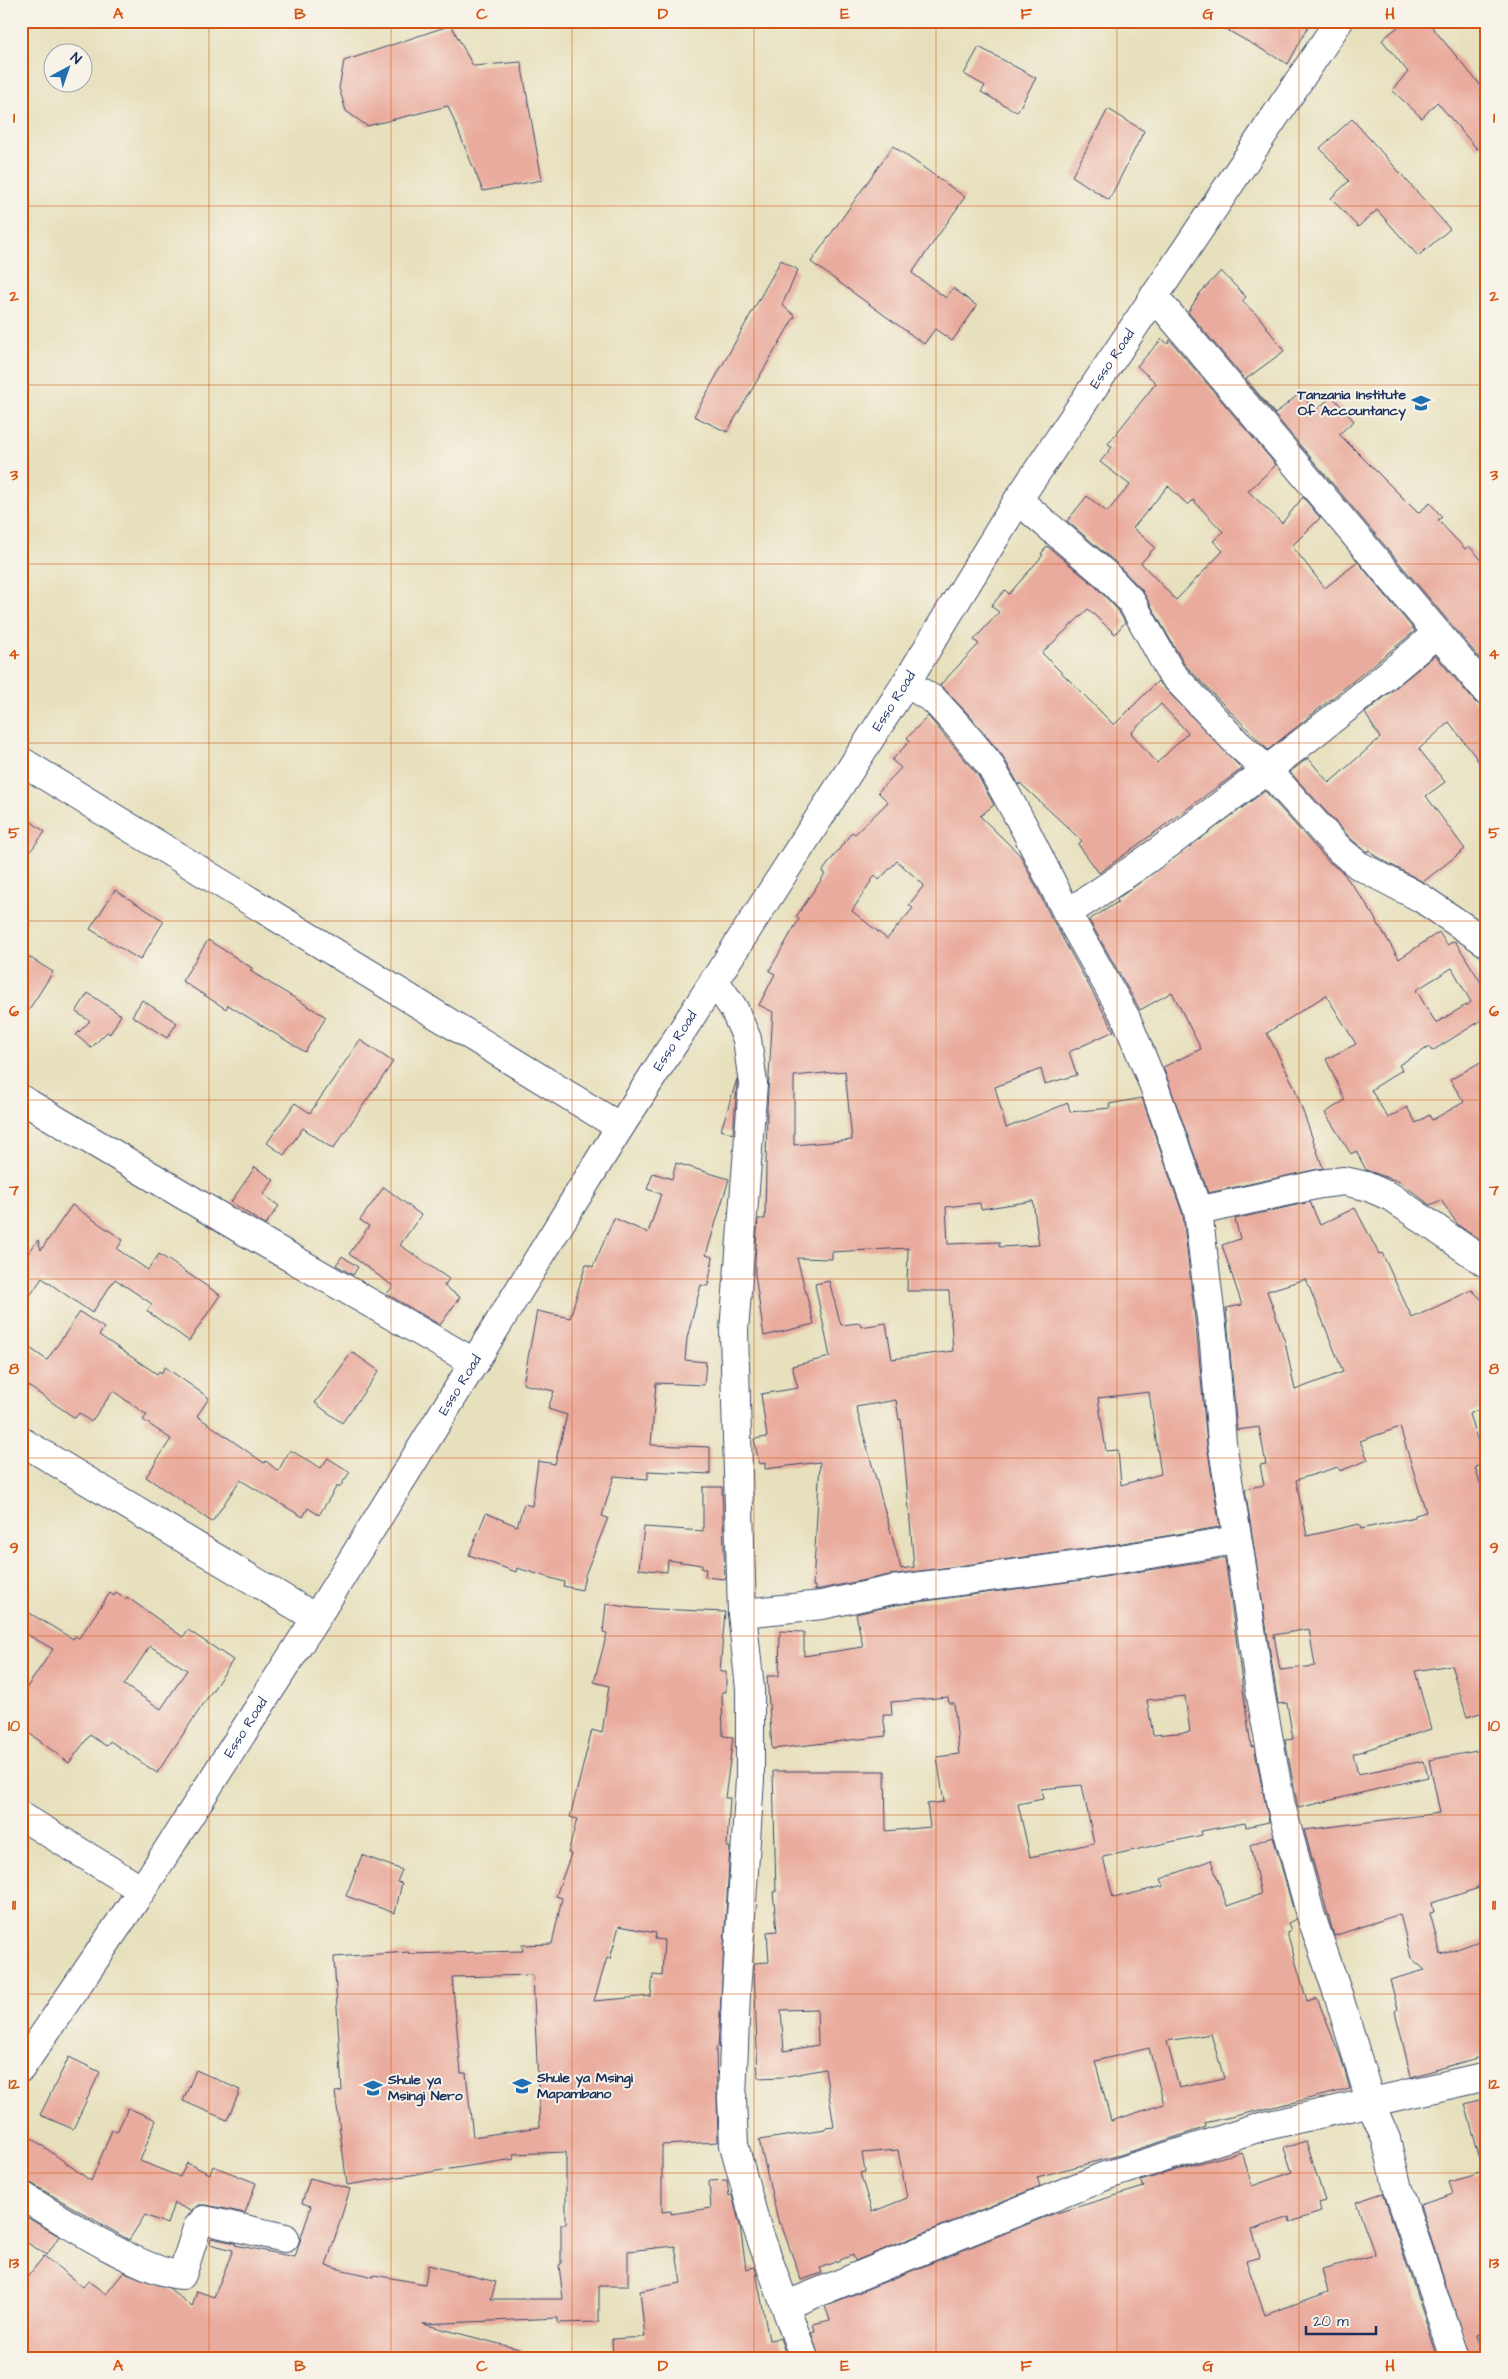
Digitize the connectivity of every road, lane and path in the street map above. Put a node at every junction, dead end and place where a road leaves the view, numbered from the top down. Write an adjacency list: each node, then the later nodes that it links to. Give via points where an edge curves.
1 (1339, 21): 2 (street, Esso Road)
2 (1154, 296): 3 (street, Esso Road); 4 (street)
3 (1018, 500): 5 (street, Esso Road); 8 (street, via 1105,574 1131,602 1171,673 1238,744)
4 (1437, 633): 6 (street); 8 (street)
5 (906, 684): 9 (street, via 934,700 990,765); 11 (street, Esso Road)
6 (1487, 692)
7 (21, 761): 13 (street)
8 (1268, 770): 9 (street, via 1167,846); 10 (street, via 1319,828 1358,865 1421,898)
9 (1067, 913): 14 (street, via 1126,1018)
10 (1487, 943)
11 (714, 980): 13 (street, Esso Road); 19 (street, via 734,1010 747,1039 753,1084 734,1331)
12 (21, 1099): 16 (street)
13 (620, 1127): 16 (street, Esso Road)
14 (1198, 1211): 15 (street, via 1344,1181 1366,1186 1391,1198); 18 (street, via 1222,1443)
15 (1487, 1264)
16 (475, 1363): 20 (street, Esso Road)
17 (21, 1441): 20 (street)
18 (1236, 1540): 19 (street, via 892,1590 822,1605); 25 (street, via 1281,1806 1310,1916 1339,1997)
19 (742, 1613): 28 (street, via 750,1689 750,1779 736,1993 732,2099 734,2145 756,2225)
20 (316, 1618): 22 (street, Esso Road)
21 (21, 1816): 22 (street)
22 (142, 1890): 23 (street, Esso Road)
23 (21, 2068)
24 (1487, 2076): 25 (street)
25 (1371, 2104): 28 (street, via 1261,2127 1105,2176); 30 (street, via 1386,2139 1398,2189)
26 (21, 2195): 27 (street, via 112,2248 170,2275 182,2275 197,2228 204,2220)
27 (285, 2238)
28 (787, 2305): 29 (street)
29 (804, 2358)
30 (1455, 2358)

